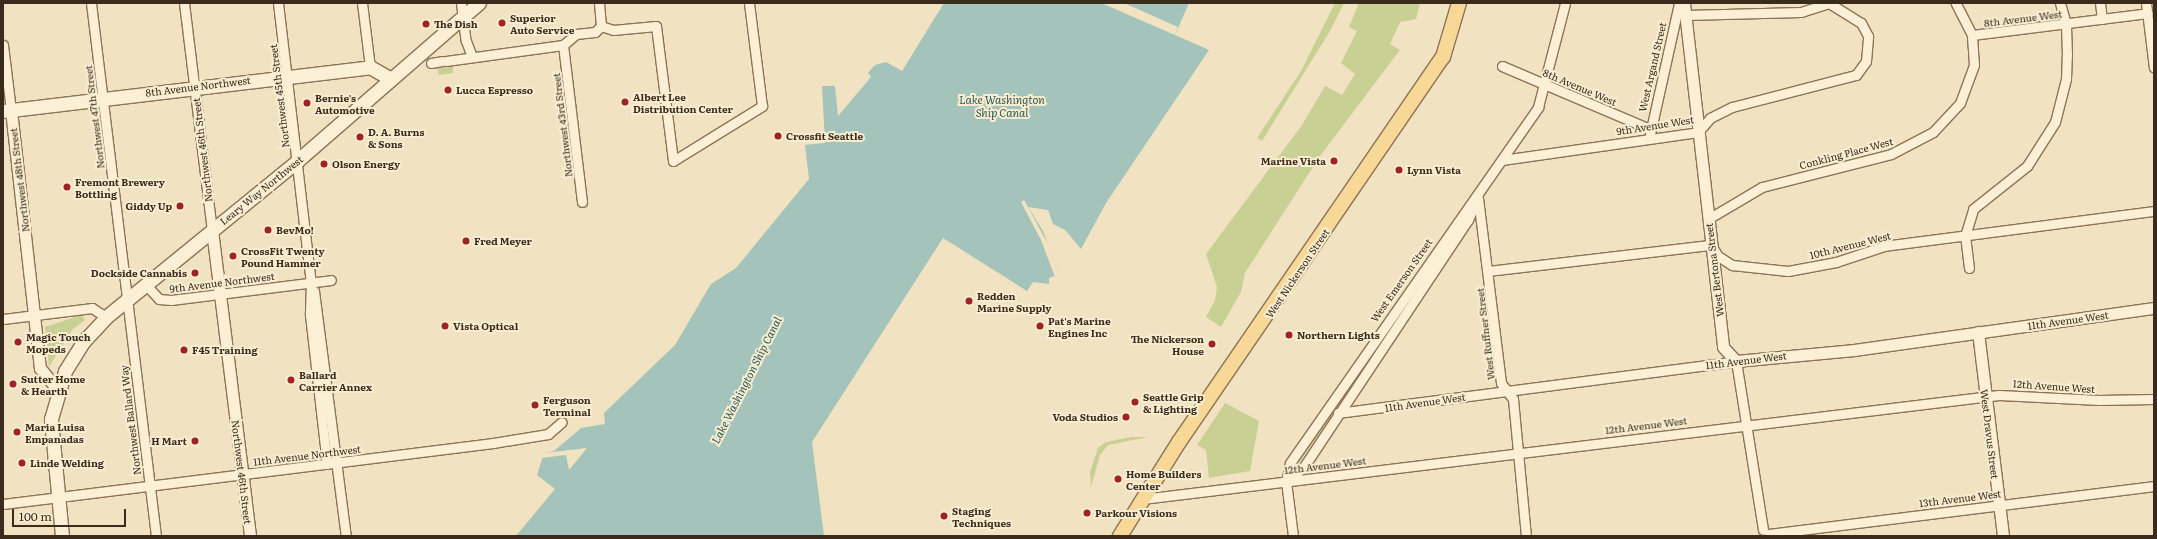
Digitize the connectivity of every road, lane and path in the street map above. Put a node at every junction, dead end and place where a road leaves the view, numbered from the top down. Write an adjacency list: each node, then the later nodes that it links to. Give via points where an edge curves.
1 (91, 3): 36 (street, Northwest 47th Street)
2 (184, 3): 35 (street, Northwest 46th Street)
3 (278, 3): 32 (street, Northwest 45th Street)
4 (362, 3): 30 (street)
5 (461, 3): 20 (street)
6 (479, 3): 20 (main road, Leary Way Northwest)
7 (598, 3): 23 (street)
8 (749, 3): 23 (street, via 762,106 673,161 656,26 613,30)
9 (1460, 3): 76 (main road, West Nickerson Street, via 1443,57)
10 (1564, 3): 34 (street, West Emerson Street)
11 (1679, 3): 39 (street, West Argand Street)
12 (1684, 3): 19 (street, West Bertona Street)
13 (1829, 3): 19 (street, via 1801,12); 38 (street, 9th Avenue West, via 1861,23 1868,36 1866,61 1856,74 1722,111)
14 (1956, 3): 24 (street)
15 (2060, 3): 22 (street)
16 (2100, 3): 21 (street)
17 (2146, 3): 18 (street)
18 (2148, 13): 21 (street, 8th Avenue West); 31 (street)
19 (1686, 14): 38 (street, West Bertona Street)
20 (462, 17): 27 (street); 33 (main road, Leary Way Northwest)
21 (2102, 19): 22 (street, 8th Avenue West)
22 (2066, 24): 24 (street, 8th Avenue West); 47 (street, via 2066,79 2055,122 2027,166 1973,209)
23 (601, 26): 26 (street, via 595,32 576,34)
24 (1972, 35): 45 (street, Conkling Place West, via 1974,65 1960,103 1927,136 1891,154 1762,187)
25 (3, 45): 37 (street, Northwest 48th Street)
26 (563, 45): 27 (street); 43 (street, Northwest 43rd Street)
27 (472, 57): 28 (street)
28 (431, 63)
29 (1502, 66): 34 (street, 8th Avenue West)
30 (370, 68): 32 (main road, 8th Avenue Northwest); 33 (main road)
31 (2154, 68)
32 (288, 76): 35 (main road, 8th Avenue Northwest); 41 (street, Northwest 45th Street)
33 (391, 79): 41 (main road, Leary Way Northwest)
34 (1546, 84): 39 (street, 8th Avenue West); 40 (street, West Emerson Street, via 1538,107)
35 (195, 86): 36 (main road, 8th Avenue Northwest); 46 (street, Northwest 46th Street)
36 (103, 98): 37 (main road, 8th Avenue Northwest); 55 (street, Northwest 47th Street)
37 (7, 111): 57 (street, Northwest 48th Street)
38 (1698, 132): 39 (street, 9th Avenue West); 45 (street, West Bertona Street)
39 (1650, 133): 40 (street, 9th Avenue West)
40 (1502, 160): 42 (street, West Emerson Street)
41 (297, 161): 46 (main road, Leary Way Northwest); 52 (street, Northwest 45th Street)
42 (1478, 198): 50 (street, West Ruffner Street); 66 (street, West Emerson Street, via 1468,220); 72 (street, West Emerson Street, via 1460,214 1322,414 1290,463)
43 (582, 202)
44 (2154, 212): 47 (street, 10th Avenue West)
45 (1708, 219): 48 (street, West Bertona Street)
46 (212, 230): 53 (main road, Leary Way Northwest); 54 (street, Northwest 46th Street)
47 (1965, 236): 48 (street, 10th Avenue West, via 1884,246 1836,262 1788,271 1732,265 1718,256); 49 (street)
48 (1711, 245): 50 (street); 61 (street, West Bertona Street, via 1723,347)
49 (1969, 268)
50 (1488, 270): 63 (street, West Ruffner Street, via 1501,383)
51 (331, 280): 52 (street, 9th Avenue Northwest)
52 (311, 282): 54 (street, 9th Avenue Northwest); 70 (street, Northwest 45th Street, via 317,301)
53 (146, 285): 54 (street, 9th Avenue Northwest, via 163,300); 55 (main road, Leary Way Northwest)
54 (220, 294): 71 (street, Northwest 46th Street)
55 (127, 301): 58 (main road, Leary Way Northwest); 74 (street, Northwest Ballard Way)
56 (2154, 308): 60 (street, 11th Avenue West)
57 (35, 315): 58 (street, via 92,308); 59 (street); 62 (street, Northwest 48th Street, via 40,368)
58 (106, 317): 62 (main road, Leary Way Northwest, via 75,353)
59 (3, 319)
60 (1978, 332): 61 (street, 11th Avenue West); 64 (street, West Dravus Street)
61 (1736, 361): 63 (street, 11th Avenue West); 68 (street)
62 (58, 390): 75 (main road, Leary Way Northwest, via 51,426)
63 (1508, 391): 66 (street, 11th Avenue West); 69 (street, West Ruffner Street, via 1513,398)
64 (1986, 396): 65 (street, 12th Avenue West, via 2016,394 2099,400); 68 (street, 12th Avenue West); 78 (street, West Dravus Street)
65 (2154, 399)
66 (1338, 413): 72 (street, West Emerson Street, via 1303,468)
67 (562, 422): 70 (street, 11th Avenue Northwest, via 548,434)
68 (1747, 424): 69 (street, 12th Avenue West); 79 (street)
69 (1518, 452): 72 (street, 12th Avenue West); 86 (street, West Ruffner Street)
70 (331, 464): 71 (street, 11th Avenue Northwest); 83 (street, Northwest 45th Street)
71 (242, 475): 74 (street, 11th Avenue Northwest); 82 (street, Northwest 46th Street)
72 (1286, 481): 76 (street, 12th Avenue West); 85 (street, West Emerson Street)
73 (2154, 486): 78 (street, 13th Avenue West)
74 (150, 488): 75 (street, 11th Avenue Northwest); 81 (street, Northwest Ballard Way)
75 (57, 498): 77 (street, 11th Avenue Northwest); 80 (main road, Leary Way Northwest)
76 (1142, 499): 84 (main road, West Nickerson Street)
77 (3, 504)
78 (1999, 504): 79 (street, 13th Avenue West); 87 (street, West Dravus Street)
79 (1764, 534)
80 (62, 536)
81 (156, 536)
82 (250, 536)
83 (346, 536)
84 (1120, 536)
85 (1293, 536)
86 (1526, 536)
87 (2003, 536)

